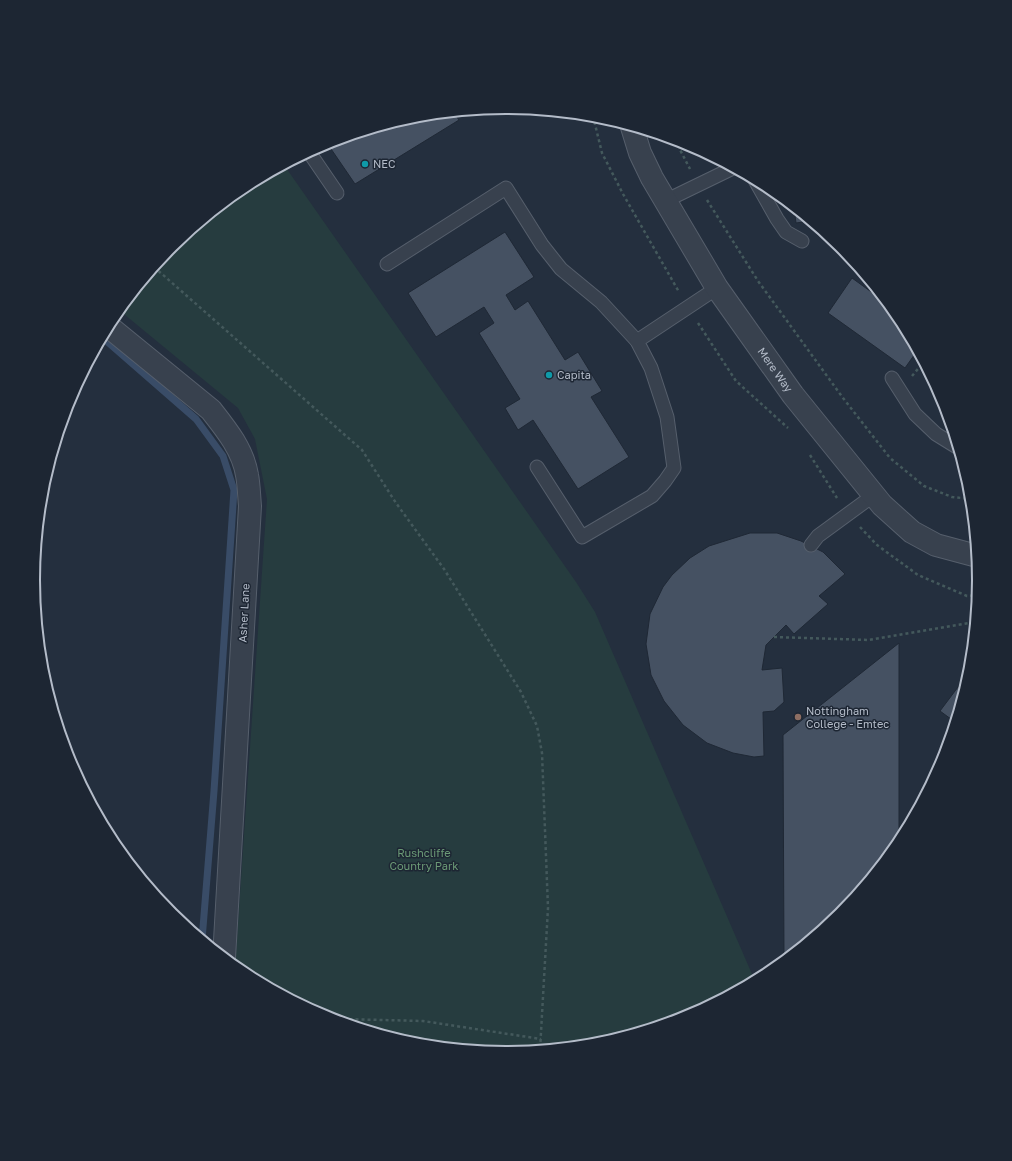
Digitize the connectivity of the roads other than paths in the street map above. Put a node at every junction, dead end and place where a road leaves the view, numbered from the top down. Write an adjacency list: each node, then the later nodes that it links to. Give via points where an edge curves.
1 (634, 132): 6 (street, Mere Way, via 640,153)
2 (313, 157): 5 (lane)
3 (727, 171): 6 (lane)
4 (761, 190): 7 (lane, via 786,232)
5 (337, 193)
6 (665, 201): 9 (street, Mere Way)
7 (802, 241)
8 (387, 264): 11 (lane, via 506,188 542,245 561,269 601,302)
9 (717, 288): 11 (lane); 15 (street, Mere Way, via 793,395)
10 (113, 330): 18 (street, Asher Lane, via 211,410 238,447 247,474 250,506)
11 (637, 341): 14 (lane, via 651,368 667,417 674,468 665,481 652,496 582,537)
12 (892, 378): 13 (lane, via 915,414 936,434)
13 (951, 443)
14 (537, 467)
15 (874, 495): 16 (lane, via 818,536); 17 (street, Mere Way, via 912,532 936,545)
16 (811, 545)
17 (971, 554)
18 (224, 952)

